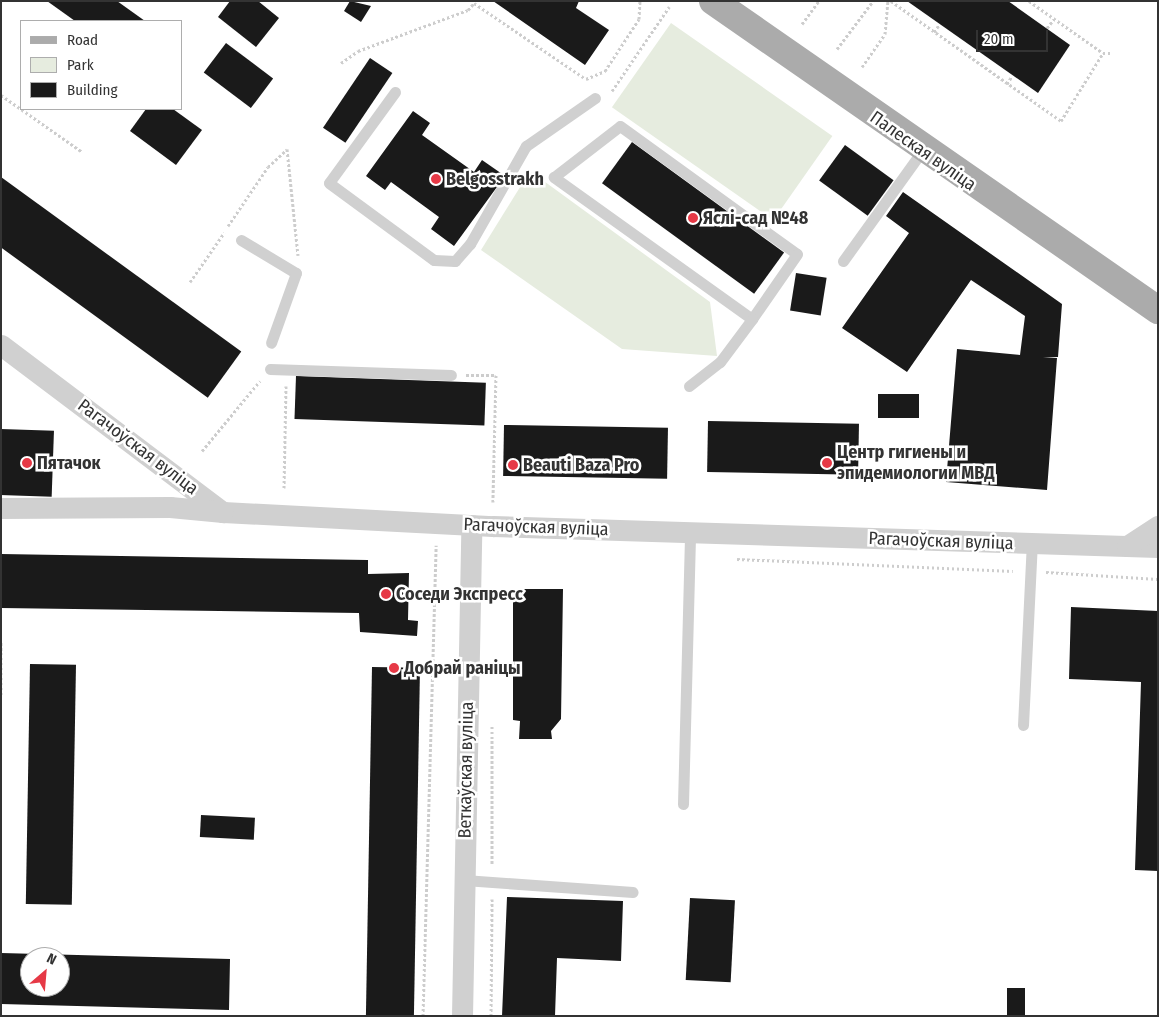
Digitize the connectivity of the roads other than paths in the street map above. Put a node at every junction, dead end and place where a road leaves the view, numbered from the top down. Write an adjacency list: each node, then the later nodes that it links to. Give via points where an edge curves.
1 (712, 1): 4 (main road, Палеская вуліца)
2 (395, 92): 3 (lane, via 330,183 434,260 455,261 470,244 526,146)
3 (595, 98)
4 (922, 151): 6 (lane); 7 (main road, Палеская вуліца)
5 (241, 240): 10 (lane, via 296,273)
6 (843, 261)
7 (1150, 303): 9 (main road, Палеская вуліца)
8 (752, 319): 8 (lane, via 578,194 554,177 620,126 797,254); 14 (lane, via 720,362)
9 (1158, 320)
10 (271, 343)
11 (3, 349): 16 (street, Рагачоўская вуліца)
12 (270, 369): 13 (lane)
13 (451, 375)
14 (689, 386)
15 (1, 508): 16 (street, via 170,507)
16 (224, 512): 17 (street, Рагачоўская вуліца)
17 (471, 525): 19 (street, Рагачоўская вуліца); 25 (street, Веткаўская вуліца)
18 (1158, 526): 21 (street)
19 (690, 533): 20 (street, Рагачоўская вуліца); 24 (lane)
20 (1032, 544): 21 (street, Рагачоўская вуліца); 23 (lane)
21 (1127, 546): 22 (street, Рагачоўская вуліца)
22 (1158, 547)
23 (1024, 725)
24 (683, 804)
25 (464, 880): 26 (lane); 27 (street, Веткаўская вуліца)
26 (633, 892)
27 (462, 1016)

